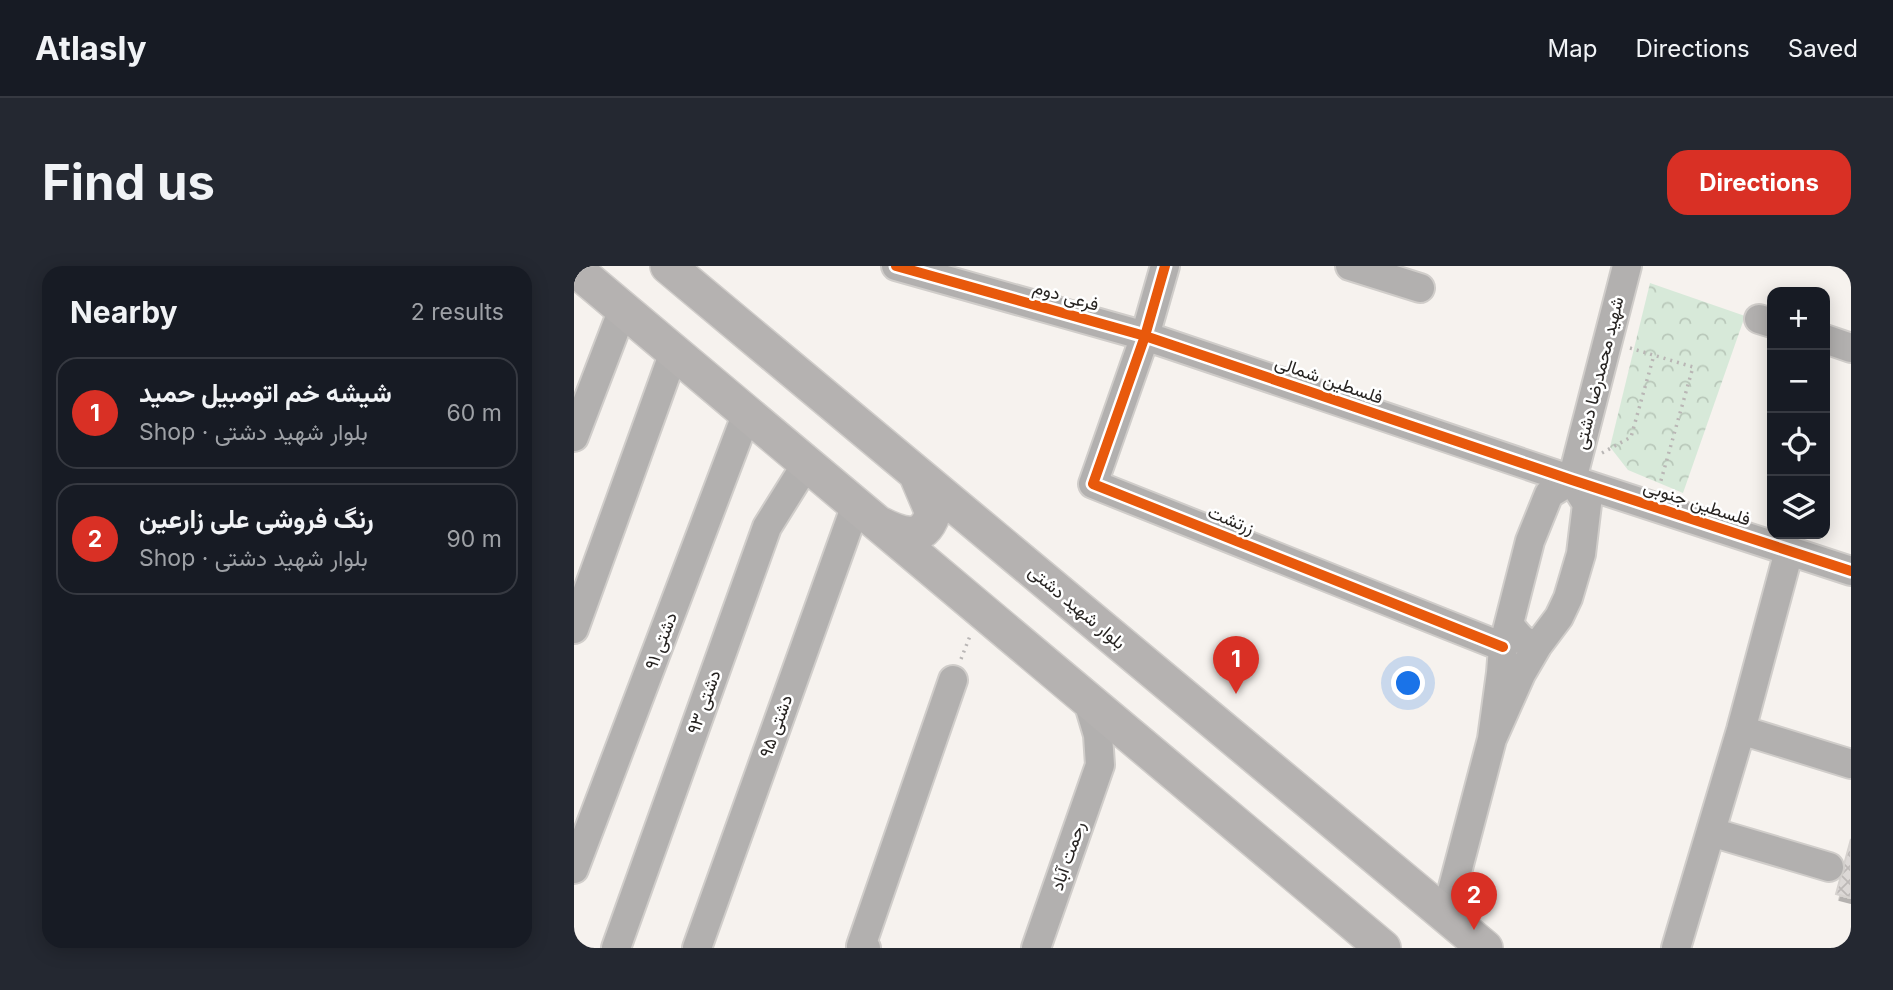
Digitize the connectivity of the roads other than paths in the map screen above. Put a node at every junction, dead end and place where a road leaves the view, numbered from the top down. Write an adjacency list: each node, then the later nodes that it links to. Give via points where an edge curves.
1 (668, 266): 16 (main road, بلوار شهید دشتی)
2 (896, 266): 9 (street, فرعی دوم)
3 (1165, 266): 9 (street)
4 (1350, 266): 7 (street)
5 (1627, 266): 17 (street, شهید محمدرضا دشتی)
6 (574, 268): 8 (main road)
7 (1420, 288)
8 (623, 309): 12 (main road); 14 (street)
9 (1145, 336): 17 (street, فلسطین شمالی); 24 (street, زرتشت, via 1093,484)
10 (1830, 342): 11 (street)
11 (1851, 348)
12 (674, 352): 13 (main road); 23 (street)
13 (747, 413): 15 (main road); 35 (street, دشتی ۹۱)
14 (574, 437)
15 (807, 463): 18 (main road); 38 (street, دشتی ۹۳, via 767,527)
16 (916, 472): 18 (main road, via 933,513 919,533 907,535); 19 (main road, بلوار شهید دشتی)
17 (1574, 474): 20 (street, فلسطین جنوبی, via 1654,507); 24 (street, via 1549,494 1530,541); 25 (street, via 1587,504 1581,554 1568,598)
18 (867, 514): 22 (main road); 39 (street, دشتی ۹۵)
19 (988, 532): 22 (main road, via 959,528 940,542 938,555); 36 (main road, بلوار شهید دشتی)
20 (1789, 551): 21 (street, فلسطین جنوبی); 28 (street)
21 (1851, 571)
22 (951, 585): 27 (main road)
23 (574, 629)
24 (1506, 636): 25 (street); 29 (street)
25 (1538, 645): 29 (street)
26 (953, 680): 37 (street)
27 (1087, 698): 30 (main road); 32 (street, via 1098,735)
28 (1741, 730): 31 (street); 33 (street)
29 (1492, 739): 36 (street)
30 (1159, 759): 32 (street, via 1138,755); 41 (main road)
31 (1851, 764)
32 (1100, 765): 40 (street, رحمت آباد)
33 (1711, 832): 34 (street); 43 (street)
34 (1829, 867)
35 (574, 869)
36 (1446, 914): 42 (main road, بلوار شهید دشتی)
37 (863, 947)
38 (616, 948)
39 (697, 948)
40 (1036, 948)
41 (1383, 948)
42 (1485, 948)
43 (1676, 948)

